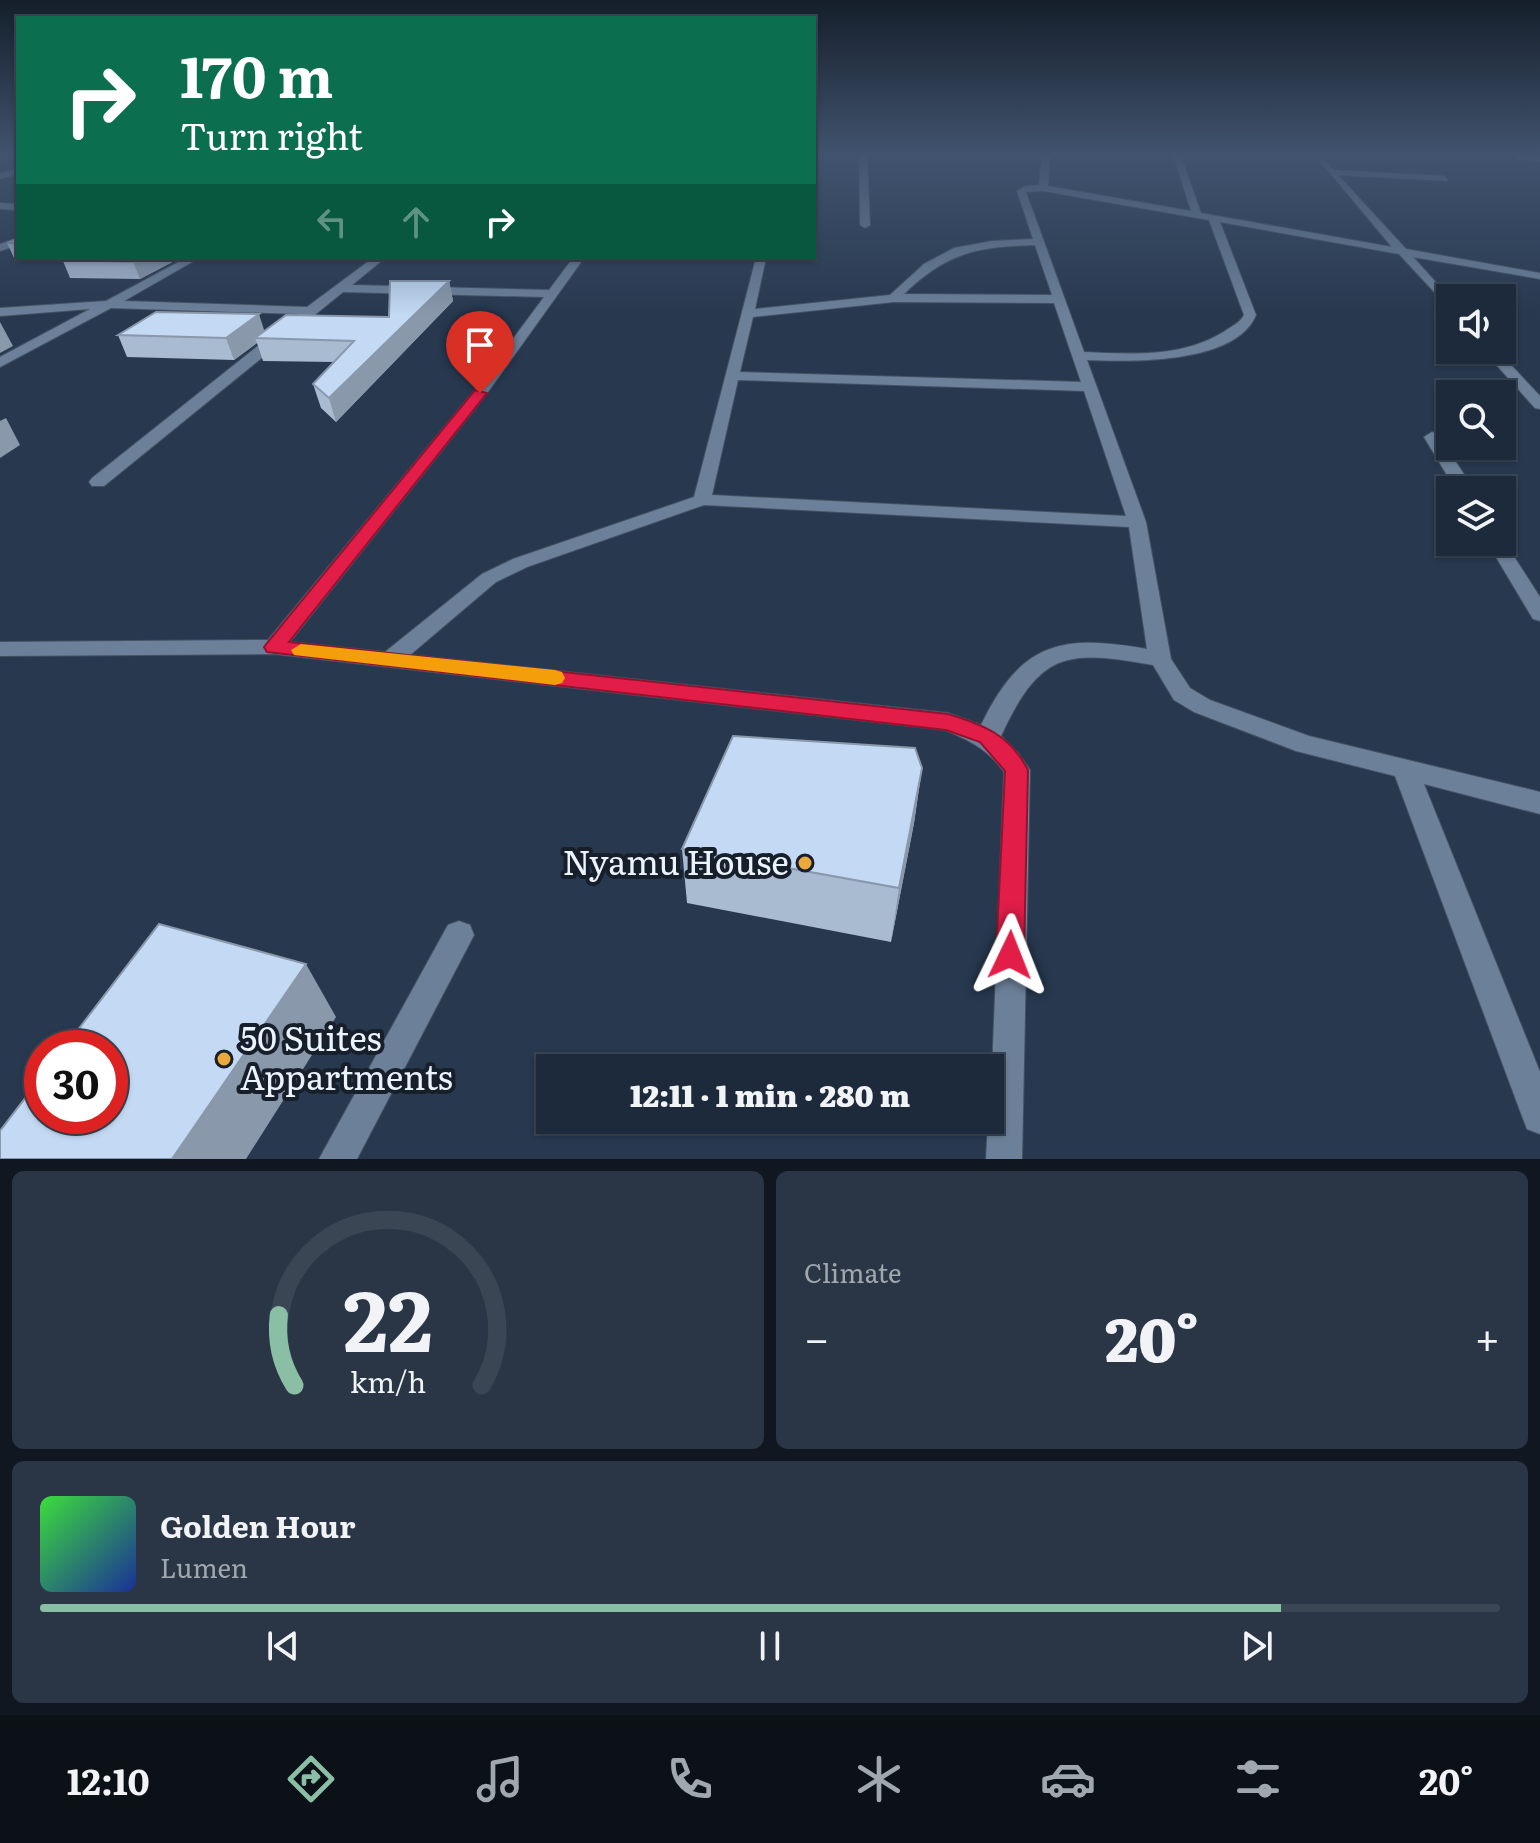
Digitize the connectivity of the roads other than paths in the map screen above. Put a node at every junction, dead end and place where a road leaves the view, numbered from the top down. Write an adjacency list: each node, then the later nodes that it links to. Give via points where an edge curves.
1 (865, 207): 8 (street)
2 (1026, 207): 9 (street)
3 (1145, 207): 6 (street)
4 (1195, 207): 6 (street)
5 (1363, 207): 10 (street)
6 (1198, 217): 7 (street)
7 (1214, 220): 10 (street); 25 (street, via 1250,315 1247,322 1206,349 1183,355)
8 (865, 225)
9 (1038, 242): 19 (street, via 955,250 922,268); 20 (street)
10 (1406, 255): 15 (street); 17 (street)
11 (190, 260): 21 (street)
12 (377, 260): 16 (street)
13 (578, 260): 18 (street)
14 (760, 260): 24 (street)
15 (1540, 276)
16 (340, 288): 18 (street); 22 (street)
17 (1436, 289)
18 (553, 294): 38 (street, via 480,393)
19 (894, 298): 20 (street); 24 (street)
20 (1056, 299): 25 (street)
21 (111, 304): 22 (street); 23 (street); 26 (street)
22 (310, 311): 33 (street)
23 (0, 312)
24 (747, 314): 28 (street)
25 (1078, 356): 29 (street)
26 (0, 363)
27 (1503, 364): 30 (street)
28 (732, 376): 29 (street); 34 (street)
29 (1089, 387): 35 (street)
30 (1540, 405)
31 (1432, 437): 32 (street)
32 (1456, 476)
33 (98, 482)
34 (702, 500): 35 (street); 41 (street, via 489,578)
35 (1137, 522): 40 (street)
36 (1505, 556): 37 (street)
37 (1540, 614)
38 (274, 647): 39 (street); 41 (street)
39 (0, 649)
40 (1160, 659): 42 (street, via 1107,650 1042,657 1014,688); 43 (street, via 1182,694 1202,706 1305,744)
41 (389, 660): 42 (street, via 948,722)
42 (988, 737): 48 (street, via 1017,770)
43 (1405, 769): 44 (street); 46 (street)
44 (1540, 803)
45 (459, 935): 47 (street)
46 (1540, 1116)
47 (337, 1159)
48 (1004, 1159)

